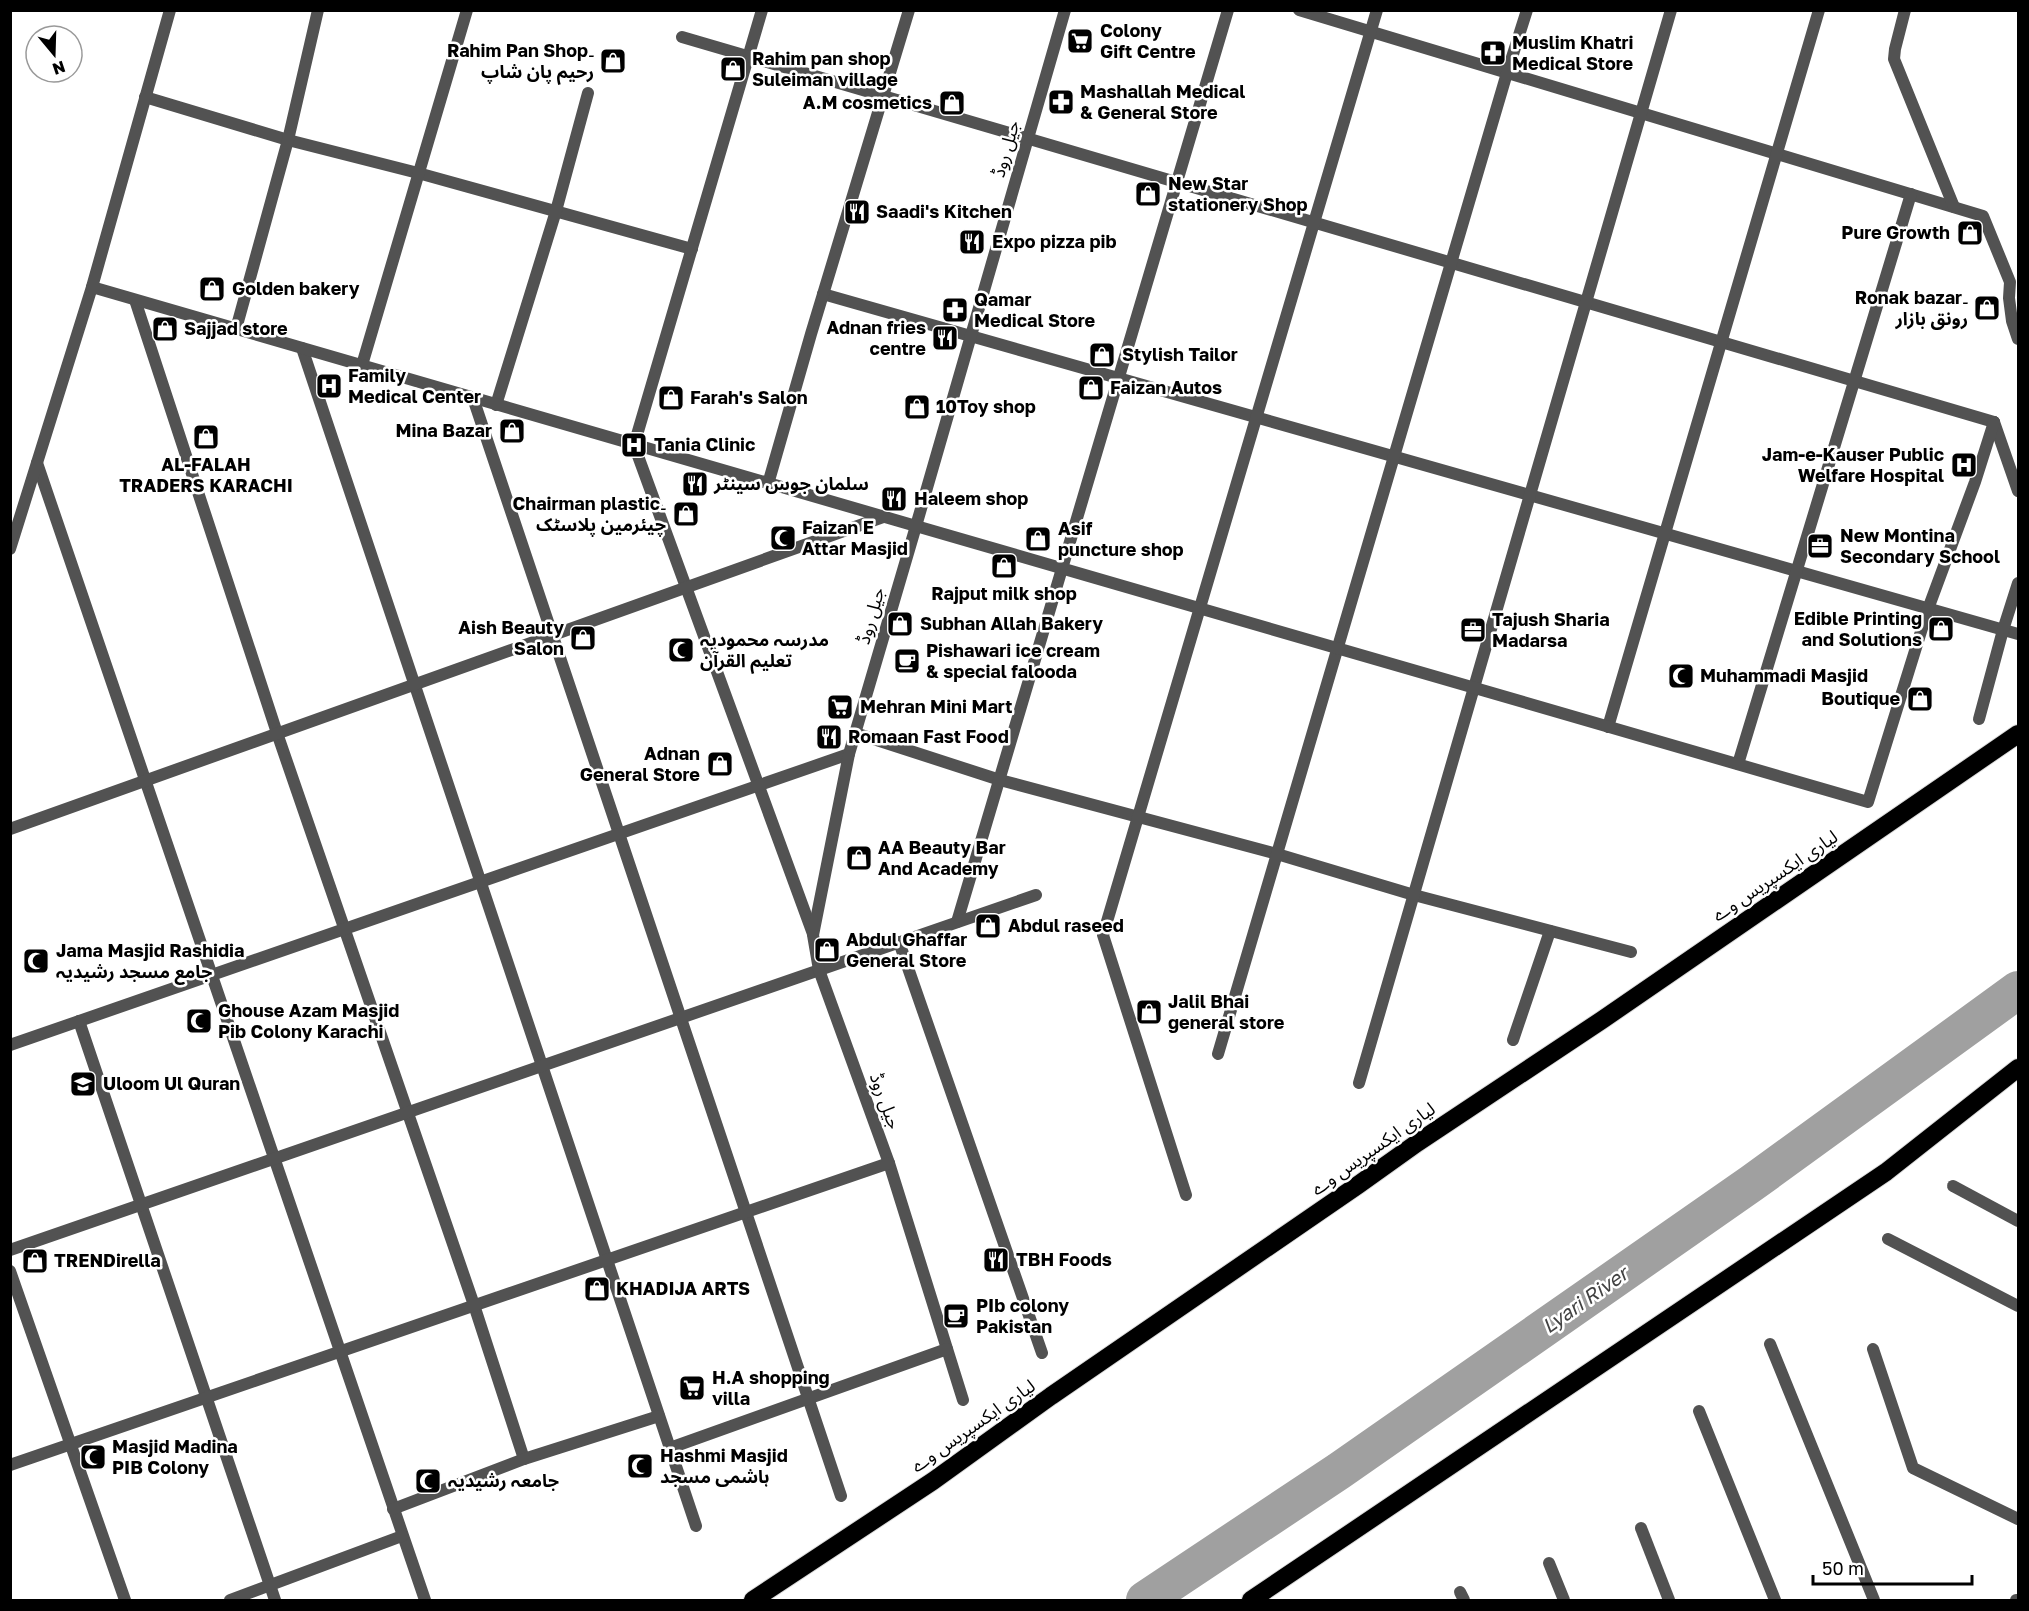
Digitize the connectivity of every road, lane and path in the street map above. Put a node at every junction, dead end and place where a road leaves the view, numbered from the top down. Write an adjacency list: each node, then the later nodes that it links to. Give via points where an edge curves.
1 (170, 10): 20 (street)
2 (318, 10): 23 (street)
3 (467, 10): 25 (street)
4 (762, 10): 16 (street)
5 (909, 10): 19 (street)
6 (1065, 10): 22 (street, جیل روڈ)
7 (1228, 10): 26 (street)
8 (1299, 10): 14 (street)
9 (1377, 10): 14 (street)
10 (1527, 10): 17 (street)
11 (1671, 10): 21 (street)
12 (1819, 10): 24 (street)
13 (1905, 10): 28 (street, via 1894,59)
14 (1371, 32): 17 (street); 30 (street)
15 (682, 37): 16 (street)
16 (748, 57): 19 (street); 31 (street)
17 (1507, 73): 21 (street); 32 (street)
18 (588, 93): 29 (street)
19 (883, 96): 22 (street); 34 (street)
20 (146, 97): 23 (street); 33 (street)
21 (1641, 113): 24 (street); 37 (street)
22 (1028, 139): 26 (street); 39 (street, جیل روڈ)
23 (288, 140): 25 (street); 38 (street)
24 (1776, 154): 27 (street); 41 (street)
25 (418, 173): 29 (street); 43 (street)
26 (1177, 182): 30 (street); 44 (street)
27 (1911, 194): 28 (street); 45 (street)
28 (1954, 207): 35 (street, via 1983,216)
29 (556, 212): 31 (street); 47 (street)
30 (1314, 223): 32 (street); 48 (street)
31 (692, 249): 50 (street)
32 (1451, 263): 37 (street); 51 (street)
33 (92, 287): 36 (street); 52 (street)
34 (823, 294): 39 (street); 53 (street)
35 (2014, 296): 40 (street, via 2012,321)
36 (135, 300): 38 (street); 74 (street)
37 (1586, 302): 41 (street); 55 (street)
38 (236, 329): 42 (street)
39 (972, 336): 44 (street); 57 (street, جیل روڈ)
40 (2019, 339)
41 (1721, 342): 45 (street); 58 (street)
42 (302, 348): 43 (street); 70 (street)
43 (362, 365): 46 (street)
44 (1119, 378): 48 (street); 60 (street)
45 (1855, 381): 49 (street); 61 (street)
46 (473, 398): 47 (street); 68 (street)
47 (496, 405): 50 (street)
48 (1256, 417): 51 (street); 64 (street)
49 (1994, 422): 54 (street); 65 (street)
50 (634, 445): 53 (street); 63 (street)
51 (1394, 456): 55 (street); 69 (street)
52 (37, 463): 59 (street); 79 (street)
53 (768, 484): 56 (street)
54 (2019, 491)
55 (1530, 495): 58 (street); 71 (street)
56 (883, 517): 57 (street); 63 (street)
57 (916, 526): 60 (street); 75 (street, جیل روڈ)
58 (1665, 533): 61 (street); 73 (street)
59 (10, 549)
60 (1062, 568): 64 (street); 80 (street)
61 (1797, 571): 65 (street); 78 (street)
62 (2019, 582): 66 (street)
63 (686, 587): 68 (street); 81 (street)
64 (1200, 609): 69 (street); 82 (street)
65 (1928, 609): 66 (street); 78 (street, via 1868,802)
66 (2003, 630): 67 (street); 72 (street)
67 (2019, 634)
68 (553, 635): 70 (street); 84 (street)
69 (1338, 648): 71 (street); 85 (street)
70 (414, 684): 74 (street); 86 (street)
71 (1474, 688): 73 (street); 88 (street)
72 (1979, 719)
73 (1608, 727): 78 (street)
74 (277, 733): 79 (street); 90 (street)
75 (855, 733): 77 (street, جیل روڈ); 80 (street)
76 (2019, 734): 145 (highway, لیاری ایکسپریس وے)
77 (849, 754): 81 (street); 92 (street, جیل روڈ)
78 (1738, 764)
79 (146, 780): 83 (street); 96 (street)
80 (1000, 780): 82 (street); 89 (street)
81 (758, 785): 84 (street); 92 (street)
82 (1138, 816): 85 (street); 109 (street, via 1103,935)
83 (11, 828)
84 (619, 833): 86 (street); 97 (street)
85 (1277, 854): 88 (street); 101 (street)
86 (480, 882): 90 (street); 102 (street)
87 (1036, 895): 89 (street)
88 (1414, 895): 91 (street); 104 (street)
89 (957, 922): 93 (street)
90 (344, 929): 96 (street); 105 (street)
91 (1550, 931): 94 (street); 99 (street)
92 (813, 935): 95 (street, جیل روڈ)
93 (899, 942): 95 (street); 123 (street)
94 (1631, 952)
95 (819, 970): 97 (street); 107 (street, جیل روڈ)
96 (213, 975): 98 (street); 106 (street)
97 (681, 1018): 102 (street); 111 (street)
98 (79, 1021): 100 (street); 110 (street)
99 (1513, 1040)
100 (10, 1045)
101 (1218, 1054)
102 (542, 1066): 105 (street); 115 (street)
103 (2019, 1068): 146 (highway, via 1886,1172)
104 (1359, 1083)
105 (407, 1113): 106 (street); 117 (street)
106 (275, 1158): 110 (street); 122 (street)
107 (889, 1163): 111 (street); 120 (street, جیل روڈ)
108 (1953, 1186): 112 (street)
109 (1186, 1195)
110 (141, 1205): 114 (street); 124 (street)
111 (746, 1212): 115 (street); 125 (street)
112 (2019, 1221)
113 (1888, 1239): 118 (street)
114 (10, 1250)
115 (607, 1260): 117 (street); 128 (street)
116 (10, 1271): 129 (street)
117 (474, 1305): 122 (street); 131 (street)
118 (2019, 1306)
119 (1770, 1344): 150 (street)
120 (947, 1349): 125 (street); 126 (street, جیل روڈ)
121 (1873, 1349): 135 (street, via 1913,1468)
122 (341, 1351): 124 (street); 134 (street)
123 (1042, 1353)
124 (207, 1397): 129 (street); 140 (street)
125 (808, 1398): 130 (street); 133 (street)
126 (963, 1400)
127 (1699, 1411): 149 (street)
128 (659, 1416): 130 (street); 131 (street)
129 (70, 1445): 132 (street); 141 (street)
130 (670, 1448): 136 (street)
131 (524, 1459): 134 (street)
132 (10, 1465)
133 (841, 1496)
134 (393, 1509): 138 (street)
135 (2019, 1519)
136 (696, 1526)
137 (1641, 1528): 148 (street)
138 (402, 1536): 140 (street); 144 (street)
139 (1549, 1563): 147 (street)
140 (270, 1586): 142 (street); 143 (street)
141 (125, 1600)
142 (230, 1600)
143 (275, 1600)
144 (425, 1600)
145 (753, 1600)
146 (1251, 1600)
147 (1564, 1600)
148 (1669, 1600)
149 (1775, 1600)
150 (1874, 1600)

